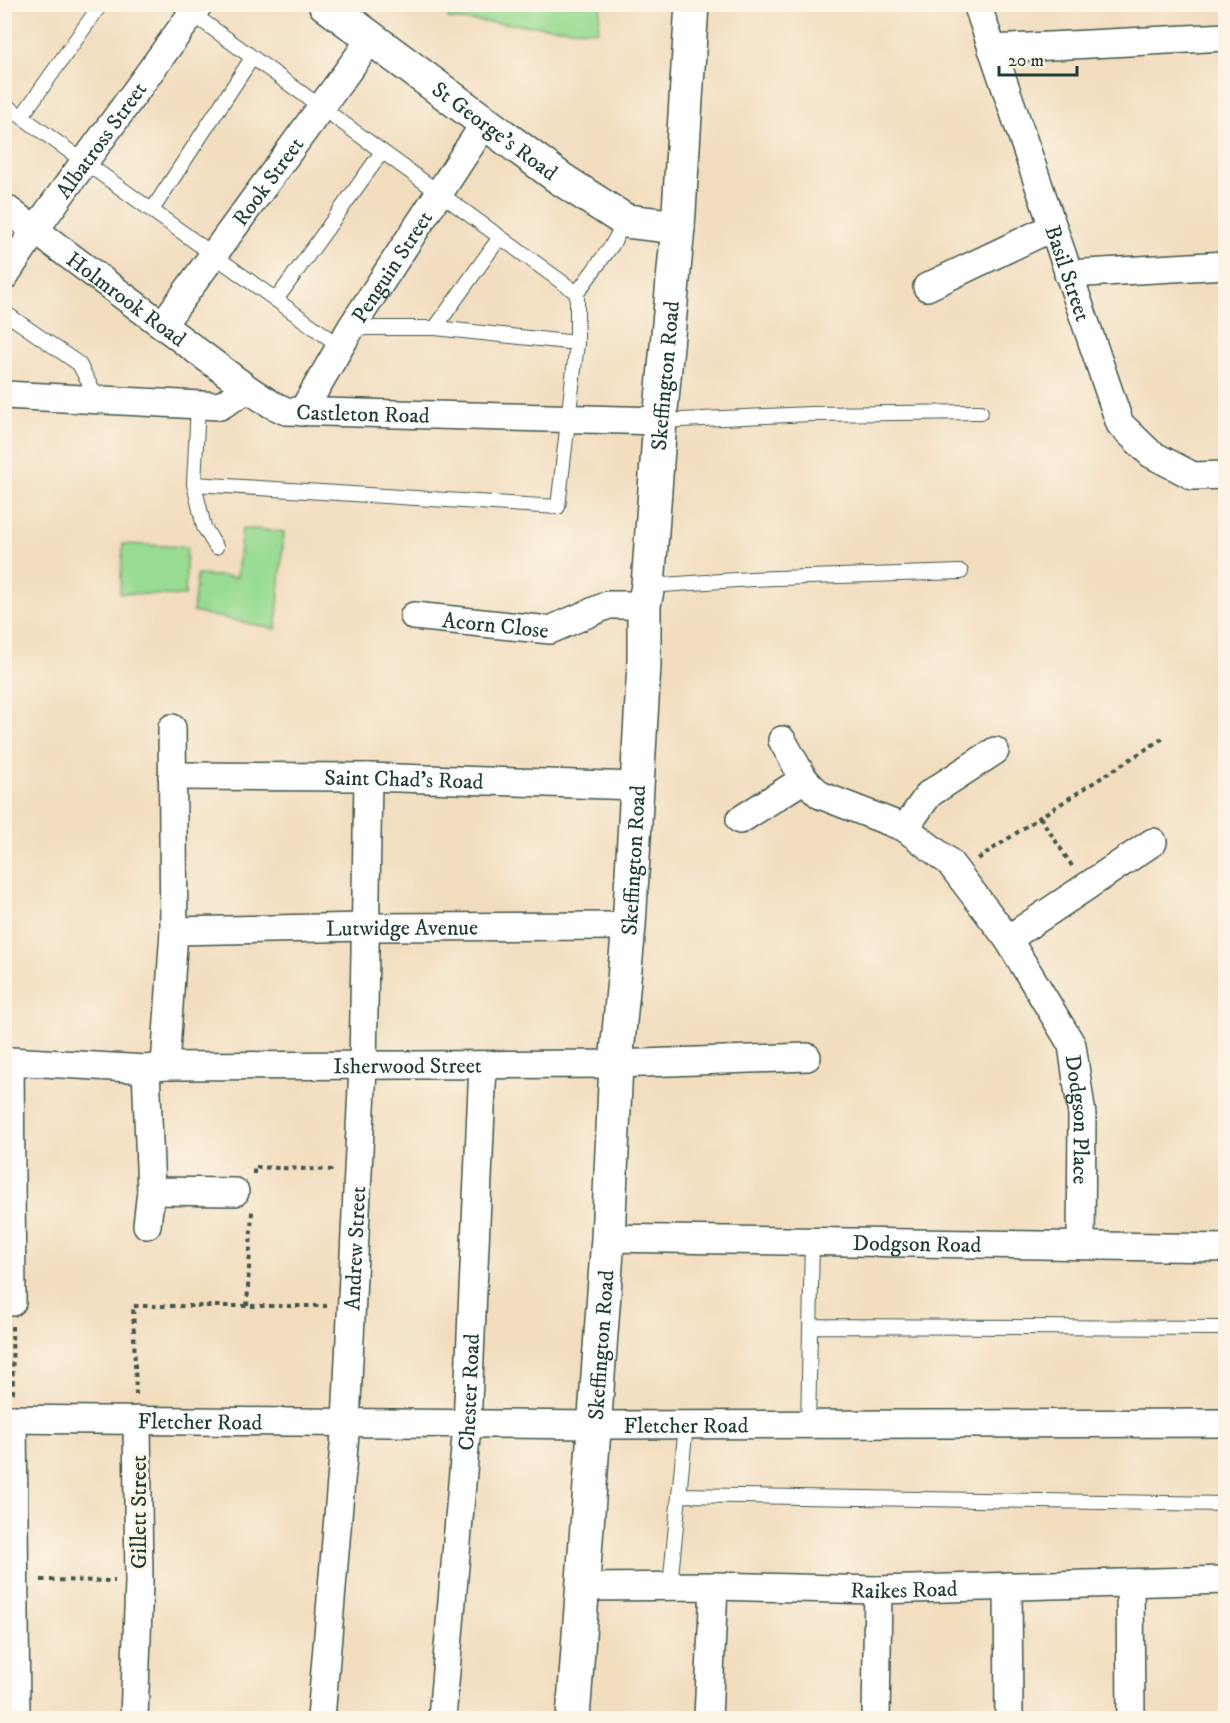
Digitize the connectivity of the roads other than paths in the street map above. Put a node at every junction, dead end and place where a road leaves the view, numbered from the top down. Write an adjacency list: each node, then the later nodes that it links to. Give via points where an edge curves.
1 (101, 4): 12 (lane)
2 (325, 4): 7 (street, St George's Road)
3 (692, 4): 20 (street, Skeffington Road)
4 (977, 4): 8 (street, Basil Street)
5 (190, 8): 9 (lane); 15 (street, Albatross Street)
6 (1226, 37): 8 (street)
7 (370, 39): 11 (street, Rook Street); 13 (street, St George's Road)
8 (993, 49): 21 (street, Basil Street)
9 (252, 58): 11 (lane); 18 (lane)
10 (4, 104): 12 (lane)
11 (320, 107): 14 (lane); 24 (street, Rook Street)
12 (22, 116): 15 (lane)
13 (485, 123): 16 (street, Penguin Street); 19 (street, St George's Road)
14 (382, 152): 16 (lane); 30 (lane)
15 (86, 162): 18 (lane); 22 (street, Albatross Street)
16 (438, 193): 23 (lane); 34 (street, Penguin Street)
17 (4, 207): 22 (street, Holmrook Road)
18 (152, 210): 24 (lane)
19 (626, 221): 20 (street, St George's Road); 29 (lane)
20 (678, 227): 43 (street, Skeffington Road)
21 (1053, 228): 26 (street, Basil Street); 28 (street)
22 (35, 230): 27 (street, Albatross Street); 32 (street, Holmrook Road)
23 (500, 237): 29 (lane); 33 (lane)
24 (214, 254): 30 (lane); 32 (street, Rook Street)
25 (1226, 265): 26 (street)
26 (1068, 274): 44 (street, Basil Street, via 1120,424 1151,454 1193,476)
27 (4, 277)
28 (927, 288)
29 (577, 293): 35 (lane)
30 (276, 300): 34 (lane)
31 (4, 312): 38 (lane, via 79,364)
32 (163, 324): 36 (street, Holmrook Road)
33 (435, 328): 34 (lane); 35 (lane)
34 (346, 337): 40 (street, Penguin Street)
35 (577, 343): 42 (lane)
36 (248, 389): 39 (street, via 220,406); 40 (street, Castleton Road, via 286,411)
37 (4, 395): 38 (street)
38 (98, 400): 39 (street)
39 (198, 405): 45 (lane)
40 (302, 412): 42 (street, Castleton Road)
41 (981, 412): 43 (lane)
42 (568, 418): 43 (street, Castleton Road); 45 (lane, via 558,507)
43 (660, 421): 48 (street, Skeffington Road)
44 (1226, 476)
45 (194, 484): 46 (lane, via 204,527)
46 (216, 547)
47 (962, 572): 48 (lane, via 751,579)
48 (646, 596): 49 (street, Acorn Close, via 608,605 550,630); 56 (street, Skeffington Road)
49 (414, 616)
50 (172, 728): 53 (street)
51 (782, 740): 55 (street, Dodgson Place)
52 (995, 751): 58 (street, via 929,794)
53 (172, 776): 54 (street, Saint Chad's Road); 62 (street)
54 (368, 777): 56 (street, Saint Chad's Road); 61 (street, Andrew Street)
55 (804, 779): 57 (street); 58 (street, Dodgson Place, via 820,795)
56 (637, 786): 60 (street, Skeffington Road)
57 (740, 820)
58 (905, 828): 63 (street, Dodgson Place, via 949,862)
59 (1153, 842): 63 (street)
60 (629, 926): 61 (street, Lutwidge Avenue); 65 (street, Skeffington Road)
61 (366, 927): 62 (street, Lutwidge Avenue); 68 (street, Andrew Street)
62 (174, 931): 67 (street)
63 (1008, 939): 74 (street, Dodgson Place, via 1071,1045 1082,1115)
64 (807, 1057): 65 (street, Isherwood Street)
65 (616, 1064): 66 (street, Isherwood Street); 72 (street, Skeffington Road)
66 (483, 1065): 68 (street, Isherwood Street); 83 (street, Chester Road)
67 (156, 1067): 68 (street, Isherwood Street); 69 (street); 76 (street, Isherwood Street, via 10,1061)
68 (363, 1067): 81 (street, Andrew Street)
69 (151, 1191): 70 (street); 71 (street)
70 (247, 1191)
71 (147, 1225)
72 (608, 1238): 73 (street, Dodgson Road); 84 (street, Skeffington Road)
73 (812, 1241): 74 (street, Dodgson Road); 77 (lane)
74 (1081, 1245): 75 (street, Dodgson Road)
75 (1226, 1248)
76 (12, 1302)
77 (810, 1326): 78 (lane); 86 (lane)
78 (1226, 1328)
79 (9, 1419): 80 (street, Fletcher Road); 96 (street)
80 (137, 1420): 81 (street, Fletcher Road); 97 (street, Gillett Street)
81 (346, 1422): 83 (street, Fletcher Road); 98 (street, Andrew Street)
82 (1226, 1424): 86 (street, Fletcher Road)
83 (467, 1425): 84 (street, Fletcher Road); 99 (street, Chester Road)
84 (593, 1425): 85 (street, Fletcher Road); 94 (street, Skeffington Road)
85 (686, 1425): 86 (street, Fletcher Road); 87 (lane)
86 (808, 1425)
87 (679, 1495): 88 (lane); 91 (lane)
88 (1226, 1504)
89 (1226, 1580): 90 (street, Raikes Road)
90 (1130, 1583): 93 (street, Raikes Road); 104 (street)
91 (670, 1586): 92 (street, Raikes Road); 94 (street, Raikes Road)
92 (714, 1586): 95 (street, Raikes Road); 101 (street)
93 (1008, 1586): 95 (street, Raikes Road); 103 (street)
94 (583, 1587): 100 (street, Skeffington Road)
95 (878, 1590): 102 (street)
96 (16, 1719)
97 (134, 1719)
98 (321, 1719)
99 (442, 1719)
100 (573, 1719)
101 (708, 1719)
102 (876, 1719)
103 (1009, 1719)
104 (1131, 1719)

